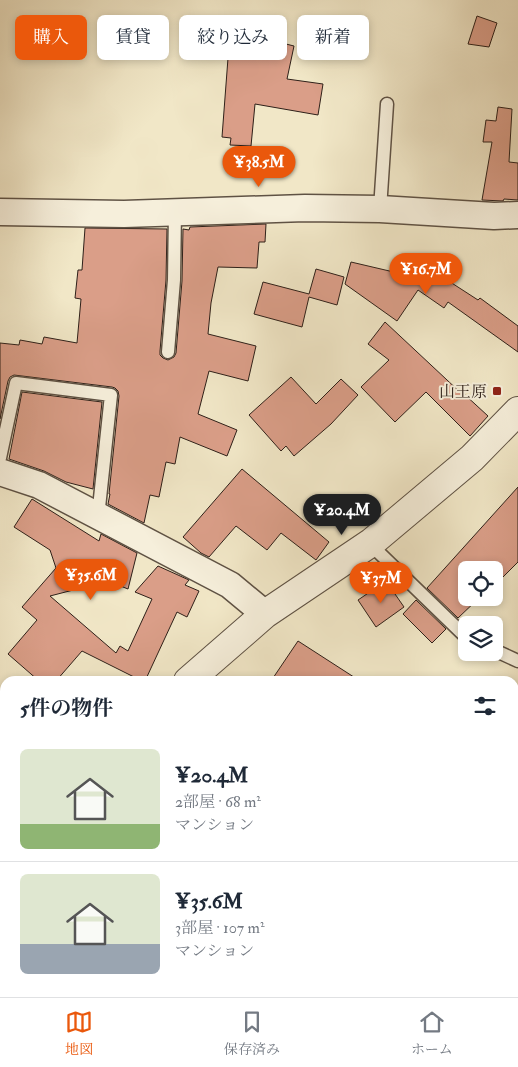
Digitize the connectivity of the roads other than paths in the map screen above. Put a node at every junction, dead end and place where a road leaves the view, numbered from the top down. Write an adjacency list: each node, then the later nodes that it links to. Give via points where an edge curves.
1 (387, 104): 2 (lane)
2 (380, 209): 3 (street); 5 (street)
3 (175, 211): 4 (street, via 124,214); 6 (lane)
4 (0, 212)
5 (518, 215)
6 (168, 352)
7 (518, 411): 11 (street, via 472,458)
8 (0, 458): 10 (lane, via 16,383 111,395)
9 (0, 472): 10 (street, via 38,485)
10 (98, 517): 12 (street, via 230,585)
11 (369, 543): 12 (street); 13 (lane)
12 (265, 614): 16 (street)
13 (458, 629)
14 (503, 654): 15 (lane)
15 (518, 660)
16 (194, 676)

